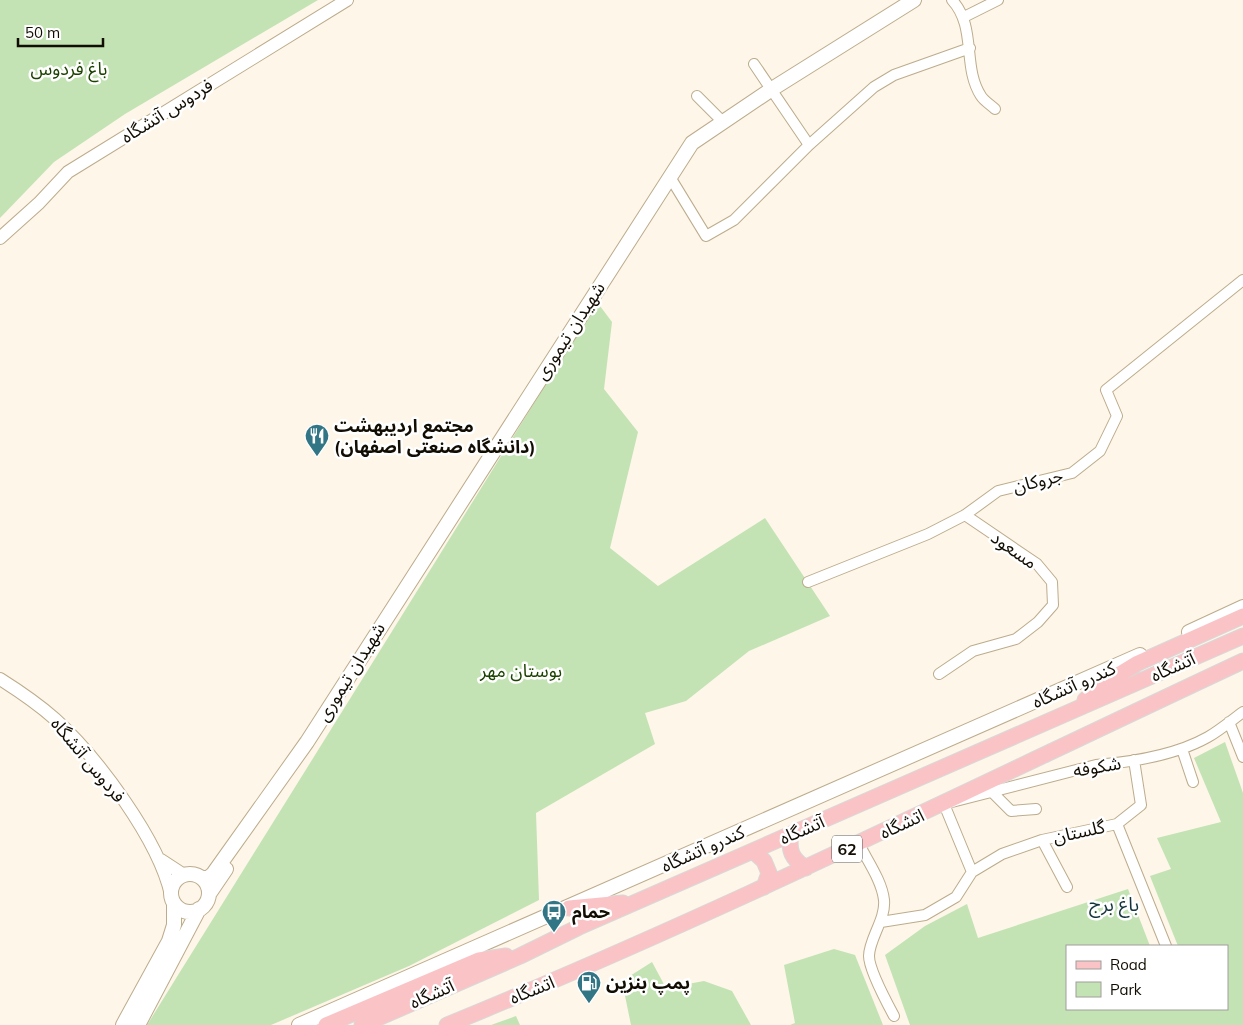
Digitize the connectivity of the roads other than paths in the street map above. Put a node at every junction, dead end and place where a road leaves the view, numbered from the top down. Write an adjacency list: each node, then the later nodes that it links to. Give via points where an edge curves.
1 (346, 0): 14 (street, فردوس آتشگاه, via 68,172)
2 (914, 0): 8 (main road, شهیدان تیموری)
3 (952, 0): 5 (street)
4 (998, 0): 5 (street)
5 (964, 17): 6 (street)
6 (970, 48): 10 (street, via 973,81 982,98); 12 (street, via 887,79)
7 (754, 64): 8 (street)
8 (772, 89): 11 (main road, شهیدان تیموری); 12 (street)
9 (697, 96): 11 (street)
10 (996, 109)
11 (723, 122): 13 (main road, شهیدان تیموری, via 692,143)
12 (809, 145): 13 (street, via 734,220 706,236)
13 (670, 177): 27 (main road, شهیدان تیموری)
14 (0, 238)
15 (1243, 280): 16 (street, جروکان, via 1106,390 1117,416 1100,451 1072,473 998,491)
16 (965, 516): 17 (street, جروکان); 22 (street, مسعود, via 1037,564 1052,582 1053,605 1038,622 1016,638 973,650)
17 (808, 582)
18 (1243, 607): 50 (main road, کندرو آتشگاه, via 1088,680)
19 (1243, 616): 24 (main road, via 1138,663 1105,683)
20 (1243, 636): 24 (main road, آتشگاه / 62)
21 (1243, 661): 33 (main road, اتشگاه / 62)
22 (939, 674)
23 (0, 679): 40 (street, فردوس آتشگاه, via 55,719 79,744 126,802)
24 (1073, 711): 36 (main road, آتشگاه / 62)
25 (1243, 712): 26 (street, شکوفه)
26 (1229, 722): 28 (street, شکوفه, via 1208,737); 29 (street)
27 (306, 742): 44 (main road, شهیدان تیموری, via 213,874); 47 (main road, شهیدان تیموری, via 302,753)
28 (1182, 749): 30 (street, شکوفه); 31 (street)
29 (1243, 757)
30 (1134, 760): 32 (street, شکوفه, via 1096,765); 35 (street, گلستان, via 1141,805)
31 (1193, 782)
32 (992, 792): 33 (street, شکوفه); 34 (street, via 1010,811)
33 (944, 804): 38 (main road, اتشگاه / 62); 42 (street)
34 (1036, 809)
35 (1116, 824): 37 (street, گلستان); 53 (street)
36 (792, 834): 39 (main road, آتشگاه / 62); 41 (main road, via 789,845 792,856)
37 (1042, 840): 42 (street, گلستان, via 1002,854); 46 (street)
38 (859, 844): 41 (main road, اتشگاه / 62); 52 (street, via 884,900)
39 (754, 851): 45 (main road, via 764,861 769,873); 49 (main road, آتشگاه / 62)
40 (159, 858): 43 (street); 48 (street)
41 (806, 868): 45 (main road, اتشگاه / 62)
42 (972, 872): 52 (street, via 956,897 925,915)
43 (184, 875): 44 (main road); 48 (main road, via 174,883)
44 (202, 878): 47 (main road)
45 (764, 887): 61 (main road, اتشگاه / 62, via 599,962)
46 (1067, 887)
47 (209, 894): 51 (main road)
48 (173, 899): 51 (main road, via 188,912); 56 (main road, via 174,925 169,942)
49 (637, 902): 50 (main road); 54 (main road, آتشگاه / 62)
50 (569, 908): 58 (main road, کندرو آتشگاه)
51 (199, 910): 57 (main road)
52 (880, 922): 55 (street, via 869,956 879,988)
53 (1166, 945)
54 (520, 956): 59 (main road, via 479,960); 60 (main road, آتشگاه / 62)
55 (894, 1016)
56 (123, 1025)
57 (138, 1025)
58 (299, 1025)
59 (326, 1025)
60 (362, 1025)
61 (447, 1025)

